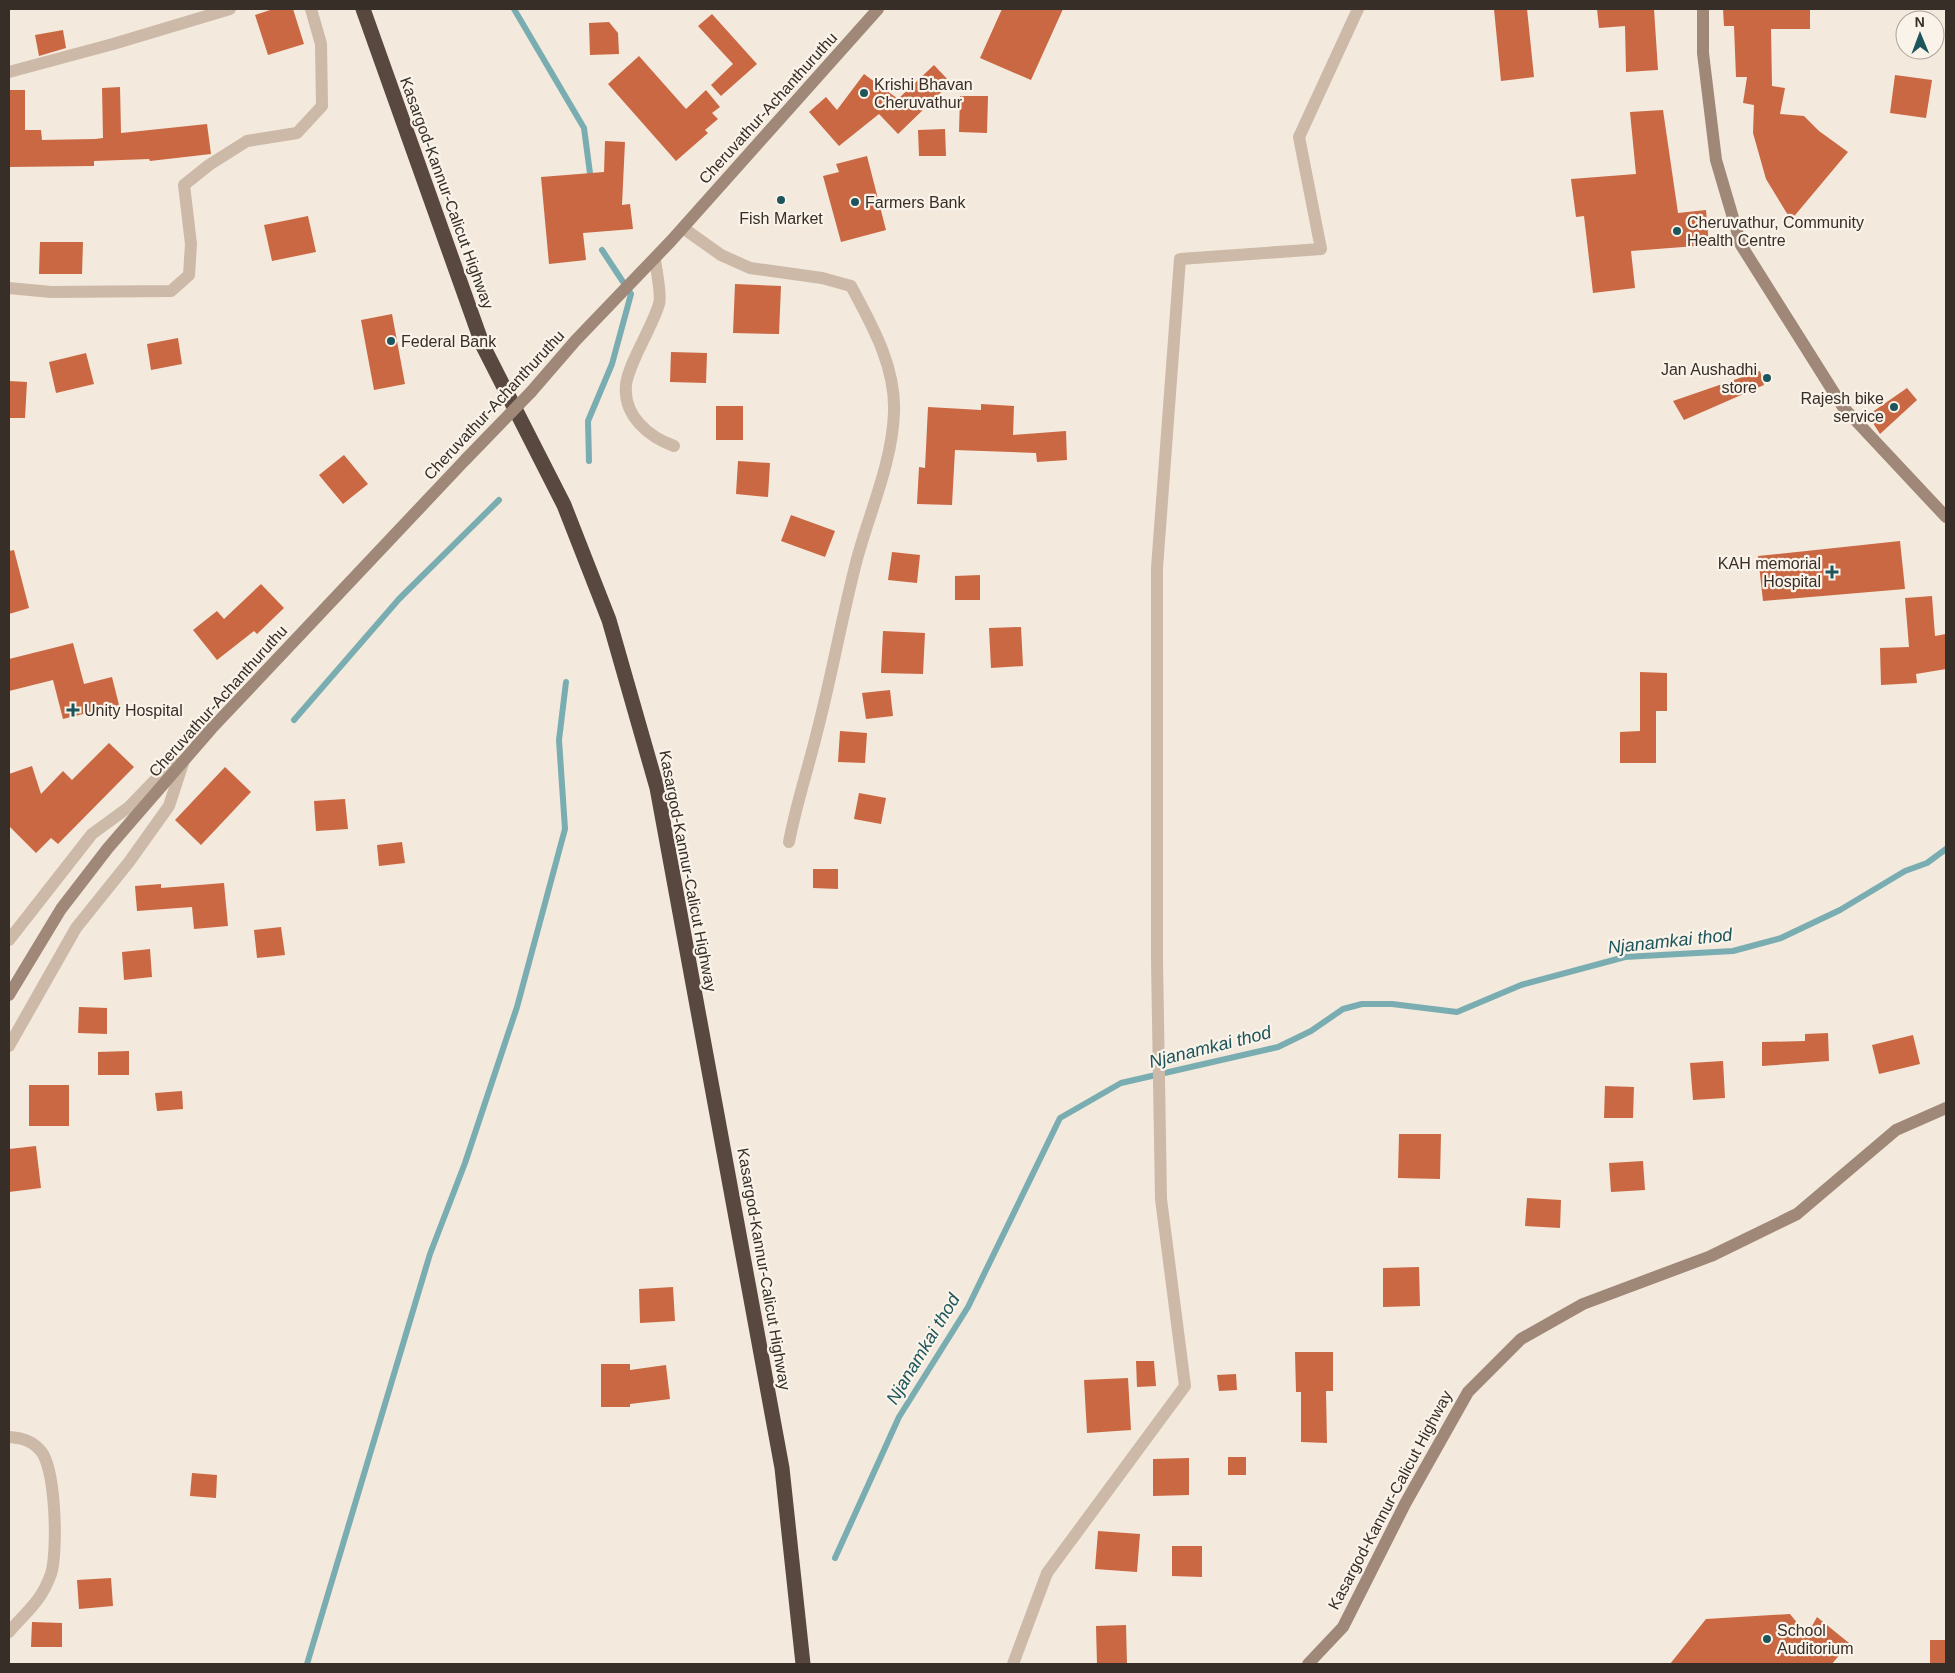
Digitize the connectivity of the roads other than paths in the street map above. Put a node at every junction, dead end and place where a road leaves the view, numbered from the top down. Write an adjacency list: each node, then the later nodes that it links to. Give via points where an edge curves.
1 (230, 9): 7 (street)
2 (311, 9): 10 (street, via 321,44 322,106 297,133 247,141 208,165 184,185 190,244 189,276 171,291 51,292)
3 (363, 9): 21 (highway, Kasargod-Kannur-Calicut Highway, via 483,346 564,506 609,620 657,788 782,1468)
4 (878, 9): 8 (main road, Cheruvathur-Achanthuruthu)
5 (1358, 9): 22 (street, via 1299,137 1321,249 1180,258 1157,568 1157,960 1161,1199 1185,1386 1047,1573)
6 (1703, 9): 12 (main road, via 1703,53 1716,160 1741,245 1843,407)
7 (9, 72)
8 (682, 228): 9 (main road, Cheruvathur-Achanthuruthu); 14 (street, via 720,256 750,268 822,278 851,286 880,343 891,379 894,413 887,459 858,559)
9 (652, 261): 11 (street, via 660,301 626,385 628,406 638,423 654,439); 13 (main road, Cheruvathur-Achanthuruthu, bridge)
10 (9, 288)
11 (674, 446)
12 (1946, 517)
13 (184, 760): 15 (street, via 160,775 129,807 92,834); 16 (main road, Cheruvathur-Achanthuruthu, via 108,848 61,909); 17 (street, via 169,806 76,928)
14 (789, 842)
15 (9, 940)
16 (9, 995)
17 (9, 1046)
18 (1946, 1108): 23 (main road, Kasargod-Kannur-Calicut Highway, via 1896,1130 1797,1214 1711,1256 1583,1304 1521,1339 1468,1392 1405,1504 1343,1627)
19 (9, 1437): 20 (street, via 23,1438 41,1450 51,1474 55,1525 52,1572 31,1611)
20 (9, 1632)
21 (803, 1664)
22 (1013, 1664)
23 (1308, 1664)

